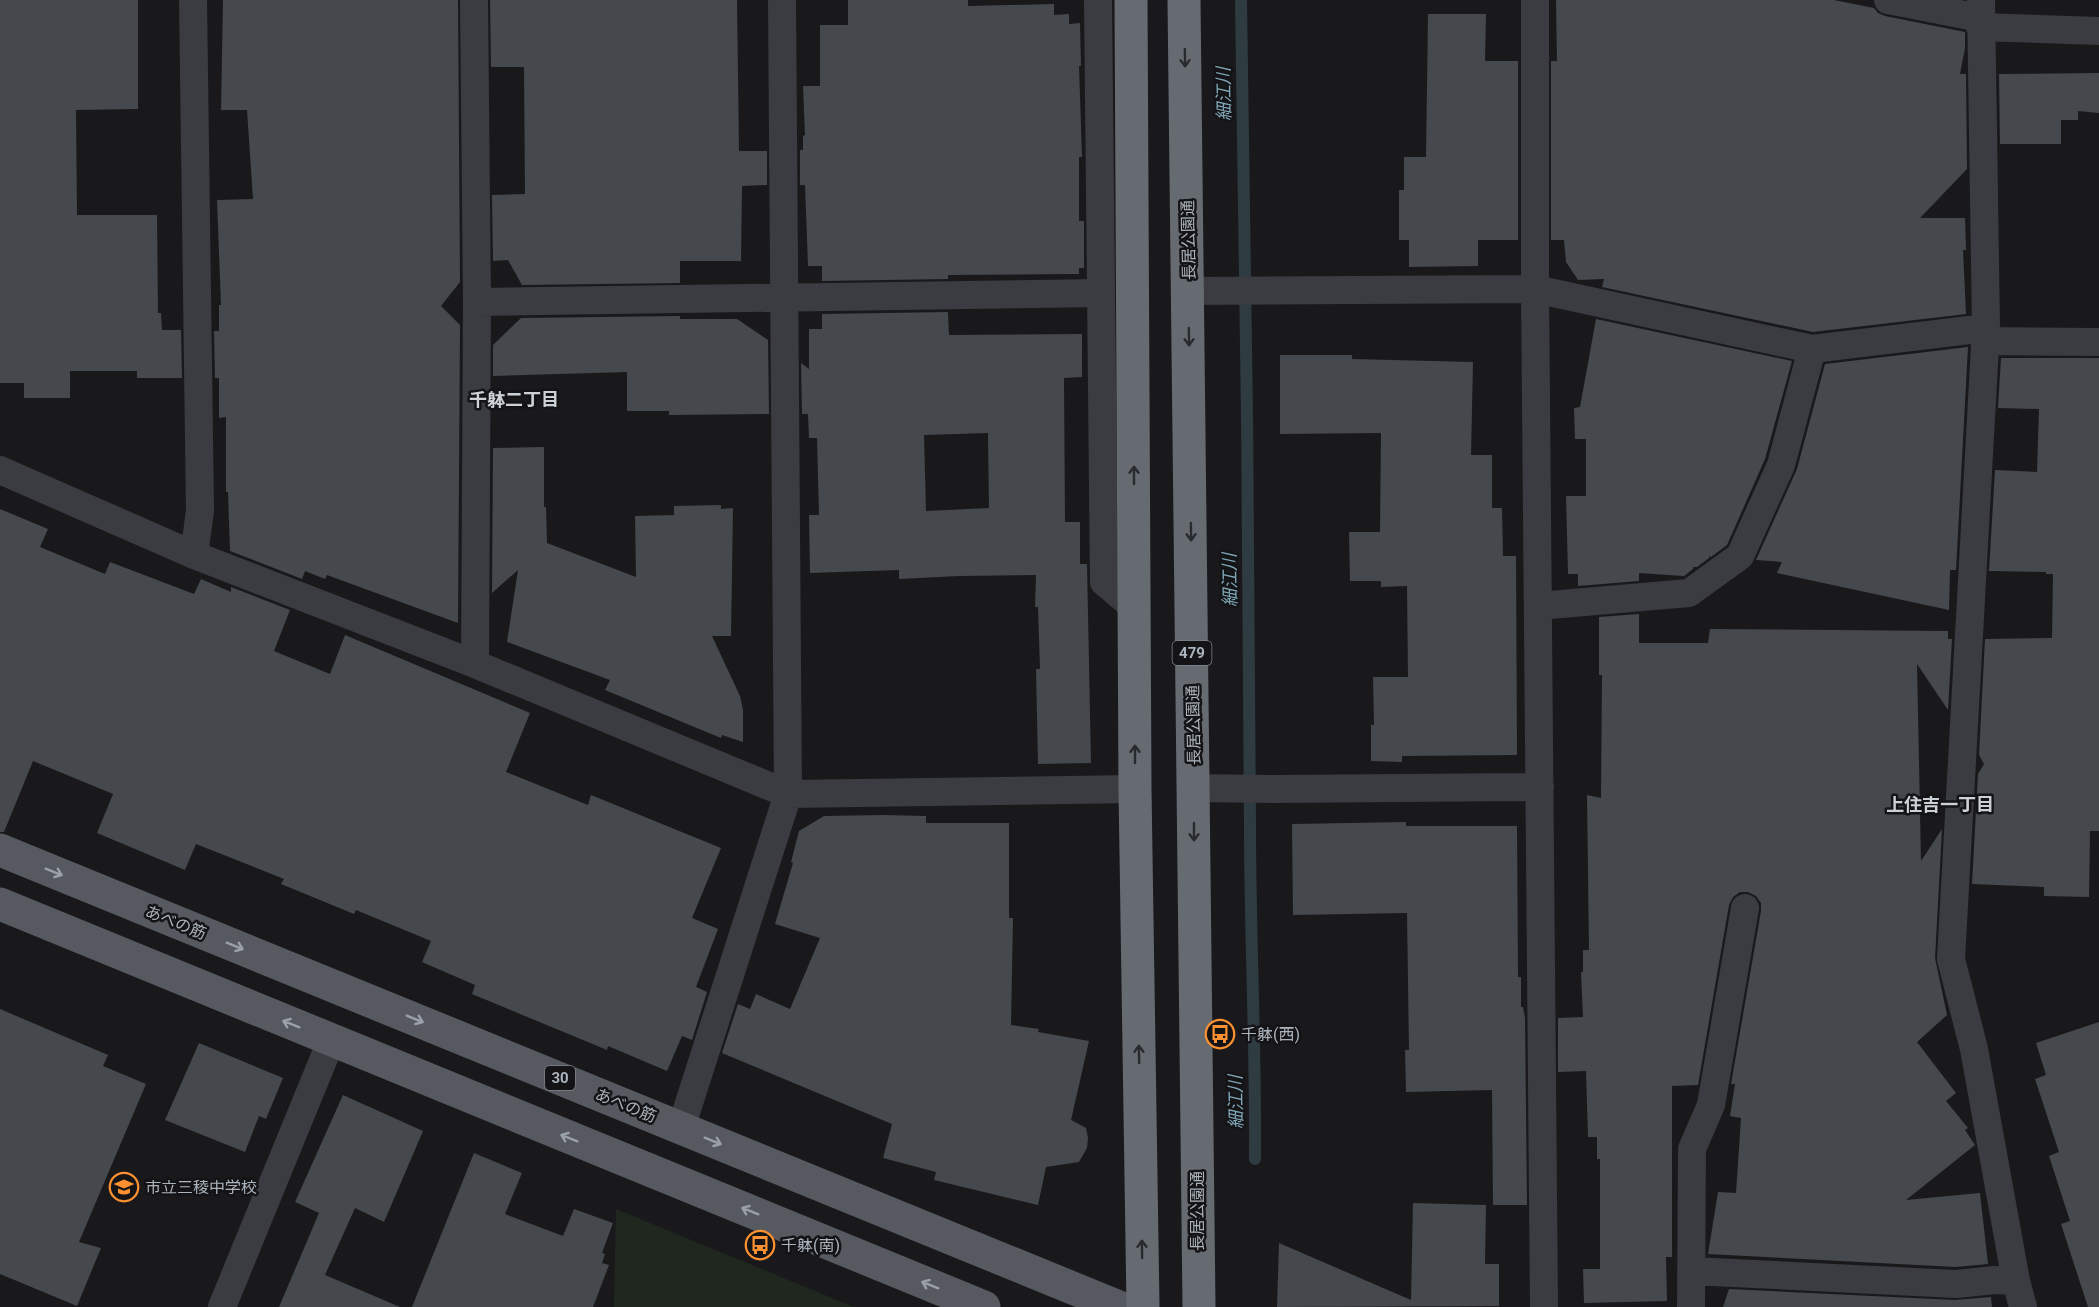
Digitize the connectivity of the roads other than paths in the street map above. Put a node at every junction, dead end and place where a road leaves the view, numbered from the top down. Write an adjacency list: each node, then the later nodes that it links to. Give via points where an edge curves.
1 (193, 0): 20 (street, via 200,511)
2 (474, 0): 15 (street)
3 (782, 0): 14 (street)
4 (1098, 0): 13 (street)
5 (1131, 0): 22 (highway, one-way to 5)
6 (1184, 0): 12 (highway, 長居公園通 / 479, one-way to 12)
7 (1535, 0): 11 (street)
8 (1888, 0): 9 (street)
9 (1980, 15): 10 (street); 16 (street)
10 (2099, 31)
11 (1535, 289): 12 (street); 18 (street); 21 (street)
12 (1188, 291): 25 (highway, 長居公園通 / 479, one-way to 25)
13 (1101, 292): 14 (street); 22 (street, via 1104,582)
14 (783, 297): 15 (street); 27 (street)
15 (477, 302): 23 (street)
16 (1986, 334): 17 (street); 18 (street); 34 (street, via 1951,959 1974,1049)
17 (2099, 342)
18 (1812, 348): 21 (street, via 1781,465 1740,556 1689,593)
19 (0, 471): 20 (street)
20 (194, 555): 23 (street)
21 (1538, 606): 24 (street)
22 (1135, 608): 26 (highway, one-way to 22)
23 (475, 664): 27 (street)
24 (1540, 787): 25 (street); 40 (street)
25 (1194, 788): 39 (highway, 長居公園通 / 479, one-way to 39)
26 (1135, 789): 27 (street); 38 (highway, one-way to 26)
27 (788, 794): 32 (street)
28 (0, 850): 32 (main road, あべの筋 / 30, one-way to 32)
29 (0, 904): 31 (main road, one-way to 29)
30 (1745, 908): 33 (street, via 1711,1105 1692,1149)
31 (331, 1041): 35 (street); 36 (main road, one-way to 31)
32 (681, 1128): 37 (main road, あべの筋 / 30, one-way to 37)
33 (1692, 1271): 34 (street, via 1956,1284 1995,1280); 41 (street)
34 (2019, 1294)
35 (222, 1307)
36 (984, 1307)
37 (1119, 1307)
38 (1143, 1307)
39 (1199, 1307)
40 (1544, 1307)
41 (1690, 1307)

